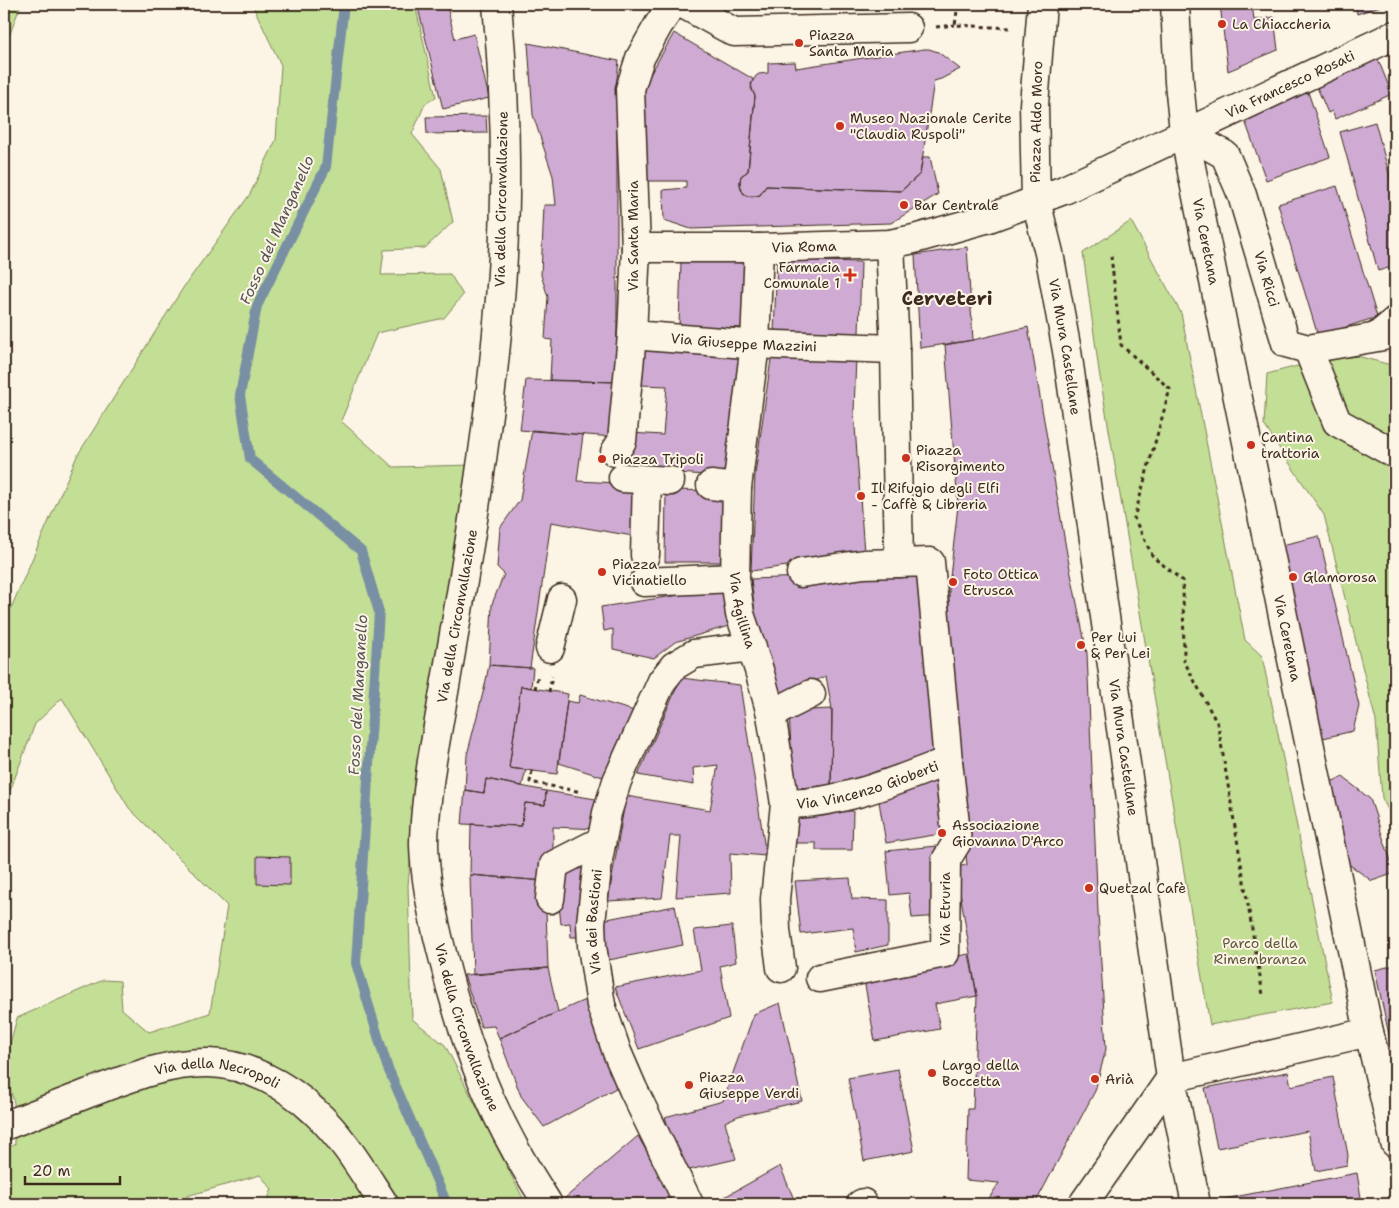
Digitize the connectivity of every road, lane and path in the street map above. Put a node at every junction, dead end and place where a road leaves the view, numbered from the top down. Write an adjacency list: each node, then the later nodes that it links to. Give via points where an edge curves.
1 (497, 4): 52 (street, Via della Circonvallazione, via 502,68 504,184 502,272 495,353 478,490 428,786 424,845 434,924 453,999 490,1099)
2 (683, 4): 8 (street, via 734,32)
3 (958, 4): 7 (path)
4 (1175, 4): 10 (street, Via Ceretana)
5 (666, 14): 14 (street, Via Santa Maria, via 640,58 630,89)
6 (1040, 17): 7 (path); 11 (street, Piazza Aldo Moro, via 1034,124)
7 (955, 25): 8 (path)
8 (920, 28)
9 (1395, 35): 10 (street, Via Francesco Rosati)
10 (1184, 132): 11 (street); 23 (street, Via Ricci, via 1226,155 1242,195 1286,343); 47 (street, Via Ceretana)
11 (1036, 202): 12 (street, Piazza Aldo Moro); 48 (street, Via Mura Castellane, via 1068,351)
12 (970, 223): 13 (street, Via Roma)
13 (890, 244): 15 (street, Via Roma); 22 (street)
14 (636, 248): 15 (street, Via Roma); 19 (street, Via Santa Maria)
15 (759, 248): 21 (street, Via Agillina)
16 (1111, 256): 46 (path, via 1122,345 1170,389 1134,518 1153,557 1183,581 1184,661 1218,726)
17 (1395, 313): 20 (lane)
18 (1395, 334): 20 (street)
19 (632, 335): 21 (street, Via Giuseppe Mazzini); 25 (street, Via Santa Maria, via 622,441)
20 (1363, 339): 23 (street); 24 (street)
21 (755, 344): 22 (street, Via Giuseppe Mazzini); 31 (street, Via Agillina, via 724,486)
22 (895, 348): 29 (street)
23 (1308, 349): 26 (street, via 1337,422)
24 (1395, 355)
25 (615, 452)
26 (1395, 454)
27 (646, 480): 28 (street)
28 (644, 555)
29 (899, 563): 30 (street, via 864,564); 38 (street, Via Etruria, via 930,562)
30 (801, 573)
31 (735, 578): 32 (street); 34 (street, Via Agillina, via 740,614)
32 (644, 582)
33 (562, 598): 35 (street)
34 (752, 647): 37 (street, Via Agillina); 40 (street, Via dei Bastioni, via 701,652 674,666 658,688)
35 (550, 648)
36 (810, 694): 37 (street)
37 (771, 714): 41 (street, Via Agillina)
38 (948, 762): 41 (street, Via Vincenzo Gioberti, via 851,794 810,803); 45 (street, Via Etruria, via 957,842 946,860 945,953)
39 (532, 771): 40 (path, via 530,782)
40 (612, 797): 42 (street, Via dei Bastioni)
41 (785, 804): 44 (street, Via Agillina, via 775,899 776,937)
42 (601, 840): 43 (street, via 554,865); 53 (street, Via dei Bastioni, via 591,930 593,962 602,1005 633,1089)
43 (550, 899)
44 (782, 968)
45 (820, 978)
46 (1263, 995)
47 (1369, 1032): 48 (street); 50 (street, Via Ceretana)
48 (1172, 1078): 54 (street); 55 (street, Via Mura Castellane)
49 (4, 1126): 51 (street, Via della Necropoli, via 148,1072 190,1064 227,1066 267,1078 314,1111 356,1162)
50 (1395, 1142)
51 (384, 1204)
52 (548, 1204)
53 (689, 1204)
54 (1083, 1204)
55 (1196, 1204)

